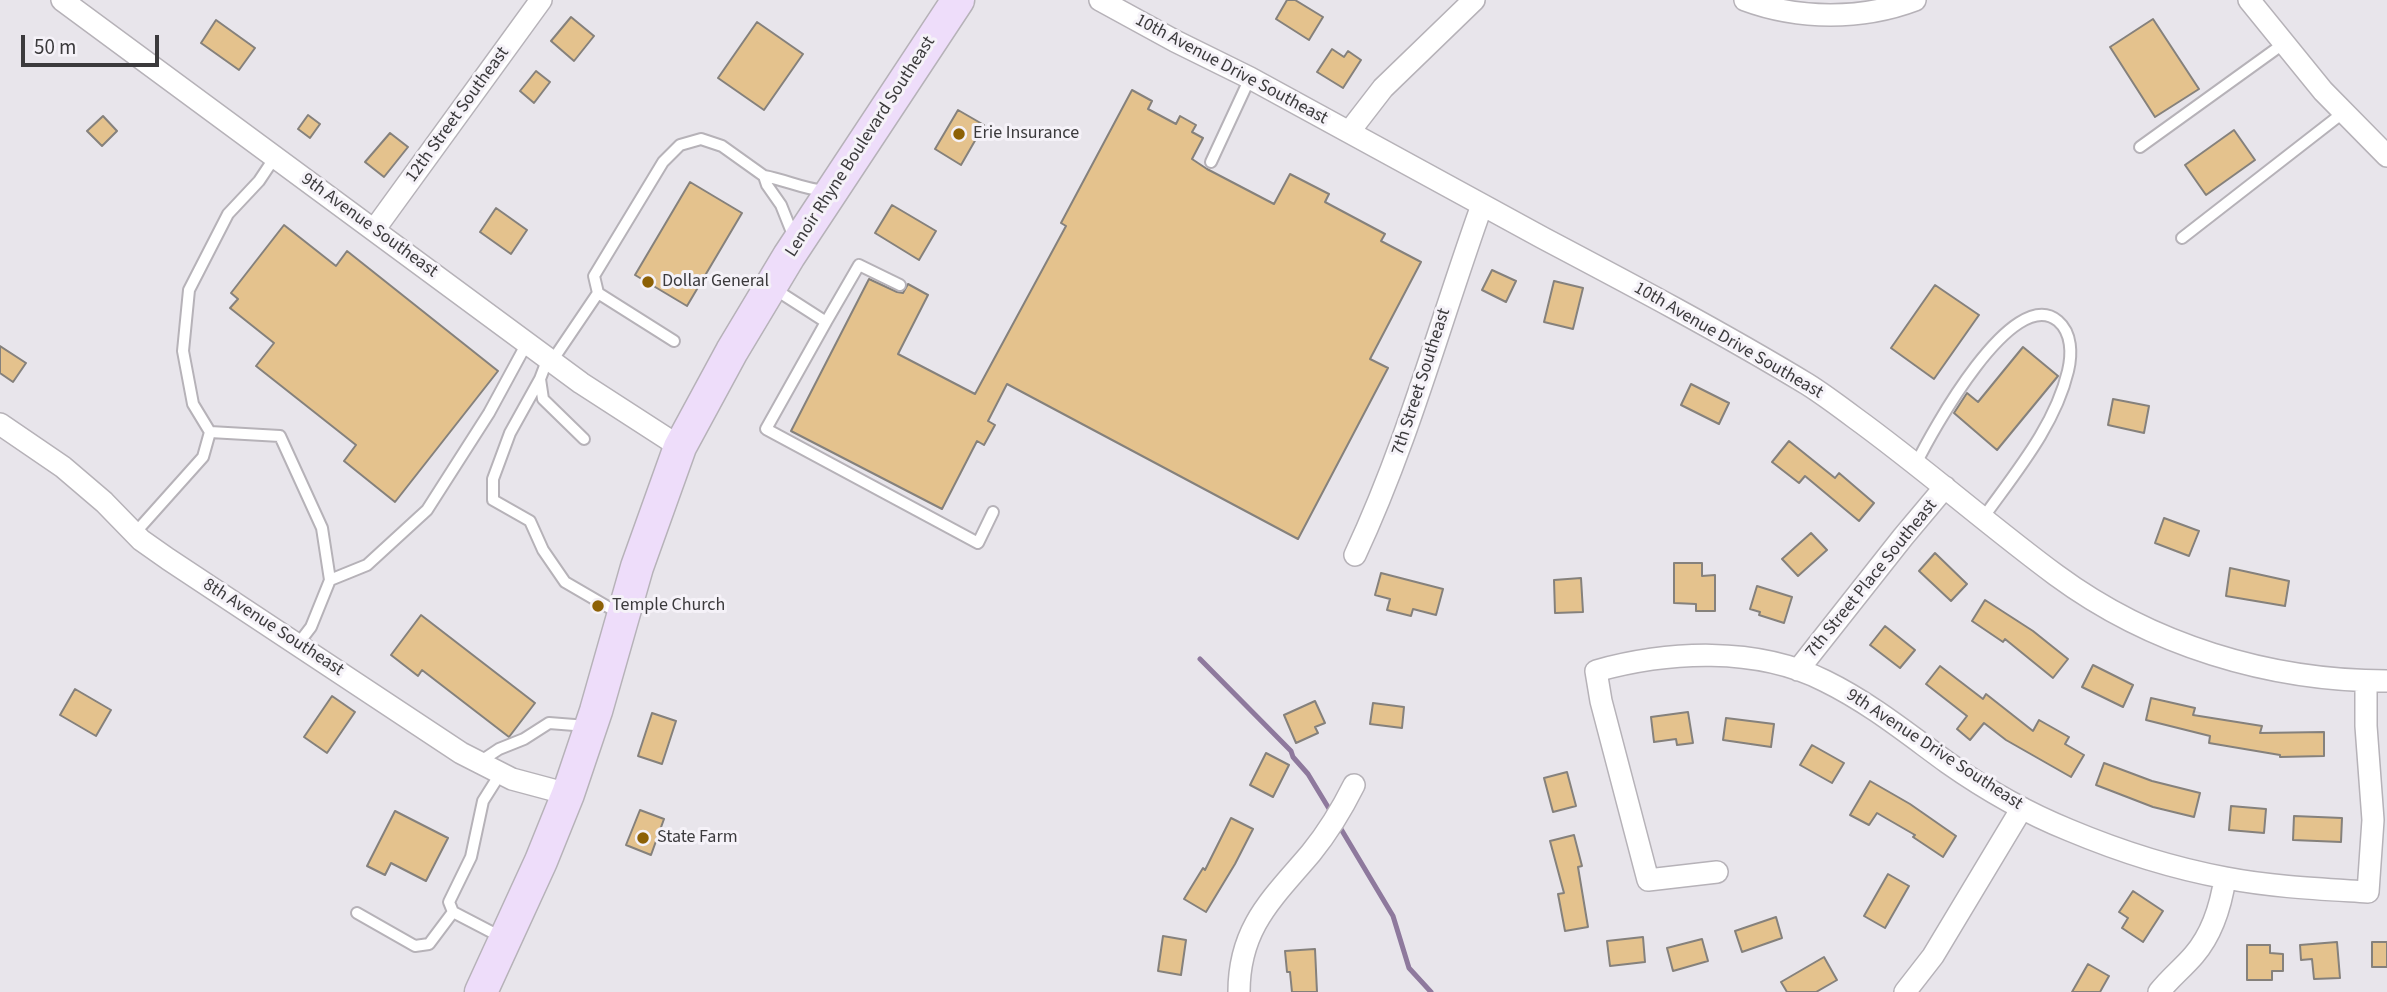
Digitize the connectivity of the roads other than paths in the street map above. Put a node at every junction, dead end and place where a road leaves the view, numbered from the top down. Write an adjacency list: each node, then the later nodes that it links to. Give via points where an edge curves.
1 (62, 0): 9 (street, 9th Avenue Southeast)
2 (541, 0): 21 (street, 12th Street Southeast)
3 (958, 0): 19 (main road, Lenoir Rhyne Boulevard Southeast)
4 (1100, 0): 11 (street, 10th Avenue Drive Southeast)
5 (1474, 0): 13 (street, via 1383,88)
6 (1745, 0): 7 (street, via 1780,11 1822,15 1886,10)
7 (1916, 0)
8 (2249, 0): 10 (street)
9 (90, 8): 16 (street, 9th Avenue Southeast)
10 (2283, 44): 12 (street); 14 (lane)
11 (1250, 78): 13 (street, 10th Avenue Drive Southeast); 17 (lane)
12 (2344, 112): 15 (street); 22 (lane)
13 (1349, 132): 20 (street, 10th Avenue Drive Southeast)
14 (2140, 147)
15 (2387, 156)
16 (275, 157): 21 (street, 9th Avenue Southeast); 33 (lane, via 228,214 189,290 183,351 193,404)
17 (1211, 162)
18 (764, 176): 19 (lane); 23 (lane); 26 (lane, via 722,146 701,139 680,145 663,162 594,276)
19 (831, 192): 23 (main road, Lenoir Rhyne Boulevard Southeast)
20 (1482, 205): 36 (street, 10th Avenue Drive Southeast, via 1810,386); 41 (street, 7th Street Southeast, via 1401,448)
21 (374, 230): 29 (street, 9th Avenue Southeast)
22 (2182, 239)
23 (797, 244): 25 (main road, Lenoir Rhyne Boulevard Southeast)
24 (900, 285): 27 (lane, via 859,265)
25 (771, 286): 27 (lane); 35 (main road, Lenoir Rhyne Boulevard Southeast)
26 (598, 292): 28 (lane); 30 (lane)
27 (826, 322): 38 (lane, via 766,429 978,542)
28 (674, 341)
29 (527, 343): 30 (street, 9th Avenue Southeast); 42 (lane, via 427,510 367,565)
30 (550, 360): 31 (lane); 35 (street, 9th Avenue Southeast)
31 (540, 379): 34 (lane, via 543,398); 43 (lane, via 510,433 493,479 493,500 530,521 565,582)
32 (0, 424): 40 (street, 8th Avenue Southeast, via 63,467)
33 (210, 432): 40 (lane, via 203,457); 42 (lane, via 279,436 322,528)
34 (584, 439)
35 (680, 447): 43 (main road, Lenoir Rhyne Boulevard Southeast)
36 (1916, 464): 37 (street, 10th Avenue Drive Southeast); 39 (lane, via 1960,389 1999,339 2033,316 2059,321 2070,343 2063,390 2032,449)
37 (1945, 487): 39 (street, 10th Avenue Drive Southeast); 45 (street, 7th Street Place Southeast)
38 (992, 512)
39 (1983, 518): 46 (street, 10th Avenue Drive Southeast, via 2095,601 2194,649 2318,678)
40 (135, 533): 44 (street, 8th Avenue Southeast)
41 (1355, 555)
42 (330, 580): 44 (lane, via 311,627)
43 (623, 615): 47 (main road, Lenoir Rhyne Boulevard Southeast)
44 (298, 644): 48 (street, 8th Avenue Southeast)
45 (1798, 670): 52 (street, 9th Avenue Drive Southeast, via 1868,705 1950,765); 53 (street, 9th Avenue Drive Southeast, via 1752,659 1695,655 1645,659 1596,671 1648,880)
46 (2376, 681): 54 (street, 9th Avenue Drive Southeast, via 2366,726 2374,820 2368,892)
47 (591, 726): 48 (lane, via 549,723); 51 (main road, Lenoir Rhyne Boulevard Southeast)
48 (478, 763): 49 (street, 8th Avenue Southeast)
49 (500, 774): 51 (street, 8th Avenue Southeast); 55 (lane, via 483,801 471,857 449,902)
50 (1354, 785): 59 (street, via 1329,830 1260,916 1244,953)
51 (568, 794): 57 (main road, Lenoir Rhyne Boulevard Southeast)
52 (2022, 808): 54 (street, 9th Avenue Drive Southeast, via 2124,851); 60 (street, via 1933,956)
53 (1717, 872)
54 (2225, 878): 61 (street, via 2218,911 2203,942)
55 (453, 912): 56 (lane, via 429,944 415,946); 57 (lane)
56 (357, 913)
57 (506, 939): 58 (main road, Lenoir Rhyne Boulevard Southeast)
58 (481, 992)
59 (1239, 992)
60 (1906, 992)
61 (2159, 992)

